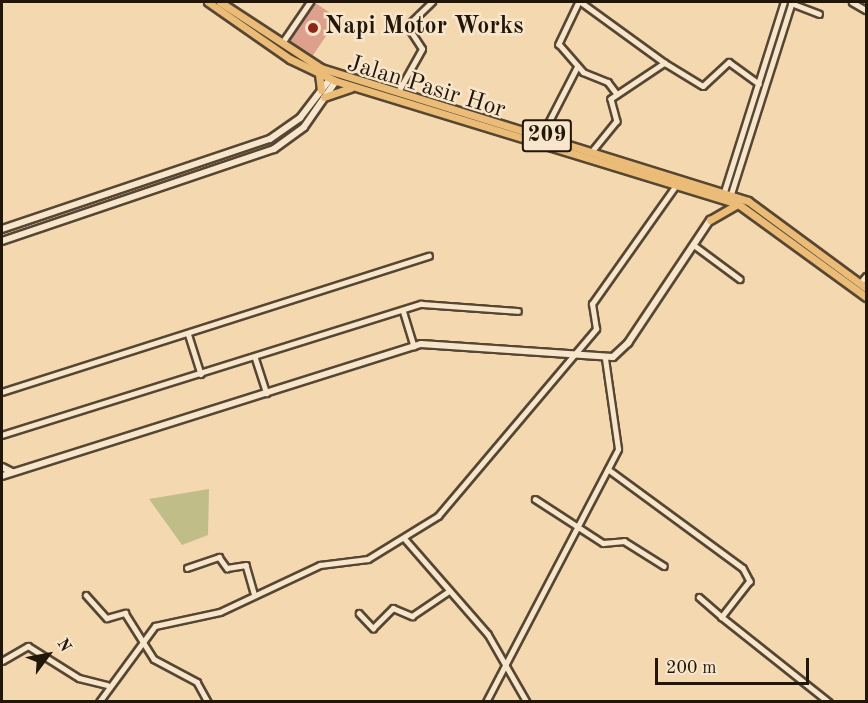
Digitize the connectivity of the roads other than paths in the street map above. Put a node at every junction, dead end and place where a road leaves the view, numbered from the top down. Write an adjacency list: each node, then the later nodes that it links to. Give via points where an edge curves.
1 (208, 2): 13 (main road, Jalan Pasir Hor / 209)
2 (220, 2): 10 (main road, Jalan Pasir Hor / 209)
3 (310, 2): 10 (street)
4 (432, 2): 18 (street, via 406,26 422,49)
5 (580, 2): 11 (street); 12 (street, via 559,41)
6 (788, 2): 9 (street); 15 (street); 24 (street)
7 (852, 2): 8 (street)
8 (867, 10)
9 (819, 14)
10 (280, 45): 18 (main road, Jalan Pasir Hor / 209, via 321,68)
11 (665, 63): 15 (street, via 703,86 729,62); 19 (street)
12 (578, 67): 19 (street, via 608,82); 20 (street)
13 (319, 74): 14 (main road, Jalan Pasir Hor / 209); 17 (main road)
14 (333, 80): 16 (main road, Jalan Pasir Hor / 209); 17 (street)
15 (759, 84): 24 (street)
16 (352, 87): 17 (main road); 22 (main road, Jalan Pasir Hor / 209)
17 (323, 93): 23 (street, via 300,118 270,139); 25 (street, via 304,127 274,149)
18 (398, 93): 20 (main road, Jalan Pasir Hor / 209)
19 (617, 94): 21 (street, via 610,103 617,121)
20 (542, 135): 21 (main road, Jalan Pasir Hor / 209)
21 (592, 151): 24 (main road, Jalan Pasir Hor / 209)
22 (677, 183): 26 (main road, Jalan Pasir Hor / 209); 42 (street, via 592,303 596,329)
23 (144, 184): 25 (street); 29 (street)
24 (728, 193): 35 (main road, Jalan Pasir Hor / 209, via 780,220)
25 (147, 194): 30 (street)
26 (711, 194): 27 (main road, Jalan Pasir Hor / 209); 28 (main road, via 716,205)
27 (738, 204): 28 (main road); 36 (main road, Jalan Pasir Hor / 209)
28 (710, 220): 31 (street)
29 (2, 229)
30 (2, 241)
31 (694, 244): 34 (street); 43 (street, via 628,343)
32 (429, 256): 39 (street)
33 (867, 276): 35 (street)
34 (740, 279)
35 (863, 286)
36 (867, 297)
37 (403, 310): 38 (street, via 441,304); 40 (street); 41 (street)
38 (518, 311)
39 (188, 333): 44 (street); 45 (street)
40 (414, 346): 42 (street, via 431,343); 46 (street)
41 (255, 357): 44 (street); 46 (street)
42 (572, 357): 43 (street); 54 (street, via 450,504)
43 (605, 359): 49 (street, via 619,444)
44 (201, 374): 47 (street)
45 (2, 392)
46 (267, 393): 50 (street)
47 (2, 435)
48 (2, 467): 50 (street)
49 (608, 469): 53 (street); 62 (street, via 747,572 748,586)
50 (13, 472): 51 (street)
51 (2, 476)
52 (535, 499): 53 (street)
53 (575, 525): 55 (street, via 603,543 630,543); 64 (street)
54 (405, 539): 57 (street); 58 (street, via 368,559 320,565)
55 (663, 566)
56 (187, 568): 58 (street, via 219,557 227,568 246,565)
57 (449, 591): 61 (street, via 412,616 393,608 373,628); 64 (street)
58 (254, 592): 63 (street, via 220,612 154,626)
59 (86, 595): 63 (street, via 107,618 125,613)
60 (699, 597): 62 (street)
61 (359, 613)
62 (722, 617): 71 (street)
63 (142, 639): 66 (street); 68 (street, via 154,659 196,682)
64 (507, 660): 69 (street); 70 (street)
65 (2, 661): 66 (street, via 28,646 79,678)
66 (107, 685): 67 (street)
67 (99, 702)
68 (208, 702)
69 (486, 702)
70 (527, 702)
71 (829, 702)

